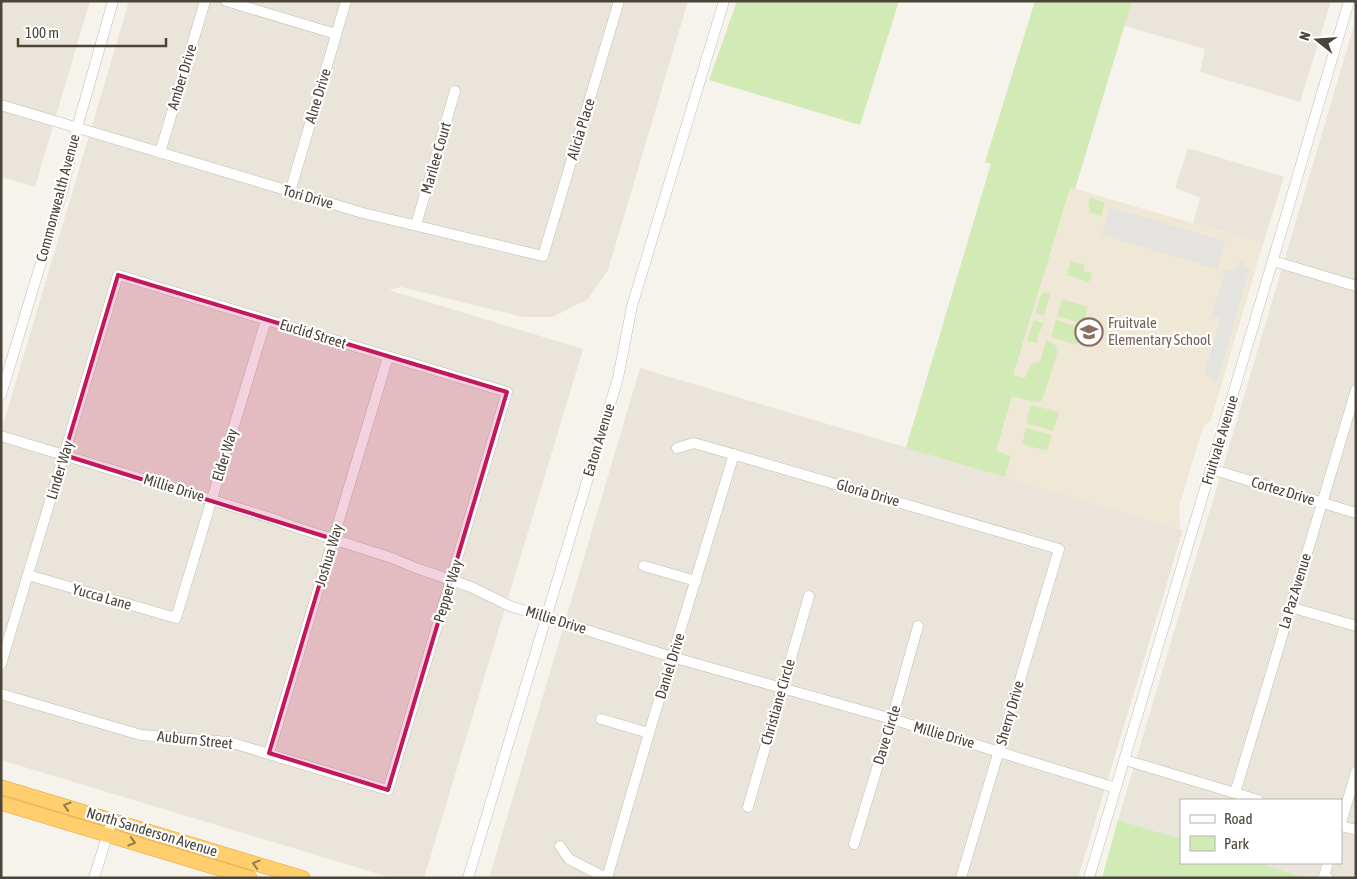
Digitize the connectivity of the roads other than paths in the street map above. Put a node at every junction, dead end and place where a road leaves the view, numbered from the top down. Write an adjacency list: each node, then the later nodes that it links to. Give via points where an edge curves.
1 (113, 1): 11 (street, Commonwealth Avenue)
2 (205, 1): 12 (street, Amber Drive)
3 (226, 1): 8 (street)
4 (346, 1): 8 (street, Alne Drive)
5 (619, 1): 15 (street, Alicia Place)
6 (724, 1): 41 (street, Eaton Avenue, via 632,306 618,378)
7 (1349, 1): 16 (street, Fruitvale Avenue)
8 (336, 34): 13 (street, Alne Drive)
9 (455, 91): 14 (street, Marilee Court)
10 (1, 105): 11 (street, Tori Drive)
11 (77, 128): 12 (street, Tori Drive); 23 (street, Commonwealth Avenue, via 62,192)
12 (160, 153): 13 (street, Tori Drive)
13 (290, 192): 14 (street, Tori Drive)
14 (416, 225): 15 (street, Tori Drive)
15 (543, 256)
16 (1273, 262): 18 (street); 29 (street, Fruitvale Avenue)
17 (118, 276): 19 (street, Euclid Street); 28 (street, Linder Way)
18 (1356, 286)
19 (266, 320): 20 (street, Euclid Street); 30 (street, Elder Way)
20 (388, 357): 22 (street, Euclid Street); 33 (street, Joshua Way)
21 (1356, 390): 24 (street, La Paz Avenue)
22 (507, 392): 37 (street, Pepper Way)
23 (1, 395)
24 (1354, 401): 31 (street, La Paz Avenue)
25 (1, 436): 28 (street, Millie Drive)
26 (677, 448): 27 (street, Gloria Drive, via 694,443)
27 (734, 454): 34 (street, Gloria Drive); 38 (street, Daniel Drive)
28 (64, 455): 30 (street, Millie Drive); 36 (street, Linder Way)
29 (1211, 469): 31 (street, Cortez Drive); 54 (street, Fruitvale Avenue)
30 (212, 499): 33 (street, Millie Drive); 42 (street, Elder Way)
31 (1322, 503): 32 (street, Cortez Drive); 40 (street, La Paz Avenue)
32 (1356, 513)
33 (333, 540): 37 (street, Millie Drive); 53 (street, Joshua Way)
34 (1059, 549): 52 (street, Sherry Drive)
35 (644, 566): 38 (street)
36 (28, 575): 42 (street, Yucca Lane); 46 (street, Linder Way)
37 (451, 580): 41 (street, Millie Drive, via 510,606); 58 (street, Pepper Way)
38 (696, 581): 45 (street, Daniel Drive)
39 (809, 596): 47 (street, Christiane Circle)
40 (1290, 608): 44 (street); 59 (street, La Paz Avenue)
41 (546, 617): 45 (street, Millie Drive); 75 (street, Eaton Avenue)
42 (176, 618)
43 (918, 626): 50 (street, Dave Circle)
44 (1356, 626)
45 (672, 657): 47 (street, Millie Drive); 51 (street, Daniel Drive)
46 (1, 664)
47 (782, 688): 50 (street, Millie Drive); 62 (street, Christiane Circle)
48 (1, 694): 53 (street, Auburn Street, via 128,732 229,742)
49 (601, 719): 51 (street)
50 (892, 719): 52 (street, Millie Drive); 68 (street, Dave Circle)
51 (649, 733): 76 (street, Daniel Drive)
52 (999, 751): 57 (street, Millie Drive); 77 (street, Sherry Drive)
53 (269, 753): 58 (street, Auburn Street)
54 (1125, 760): 57 (street, Fruitvale Avenue); 59 (street)
55 (1356, 772): 64 (street)
56 (1, 787): 63 (highway, North Sanderson Avenue, one-way to 56)
57 (1116, 788): 78 (street, Fruitvale Avenue)
58 (388, 790)
59 (1235, 793): 60 (street)
60 (1255, 799)
61 (1, 803): 67 (highway, North Sanderson Avenue)
62 (748, 807)
63 (112, 820): 67 (street); 74 (highway, North Sanderson Avenue, one-way to 63)
64 (1342, 821)
65 (1342, 824): 66 (street)
66 (1356, 830)
67 (107, 835): 72 (street); 73 (highway, North Sanderson Avenue, one-way to 73)
68 (854, 844)
69 (560, 846): 76 (street, via 569,859)
70 (1328, 864): 71 (street)
71 (1326, 877)
72 (94, 878)
73 (250, 878)
74 (303, 878)
75 (468, 878)
76 (607, 878)
77 (961, 878)
78 (1089, 878)

